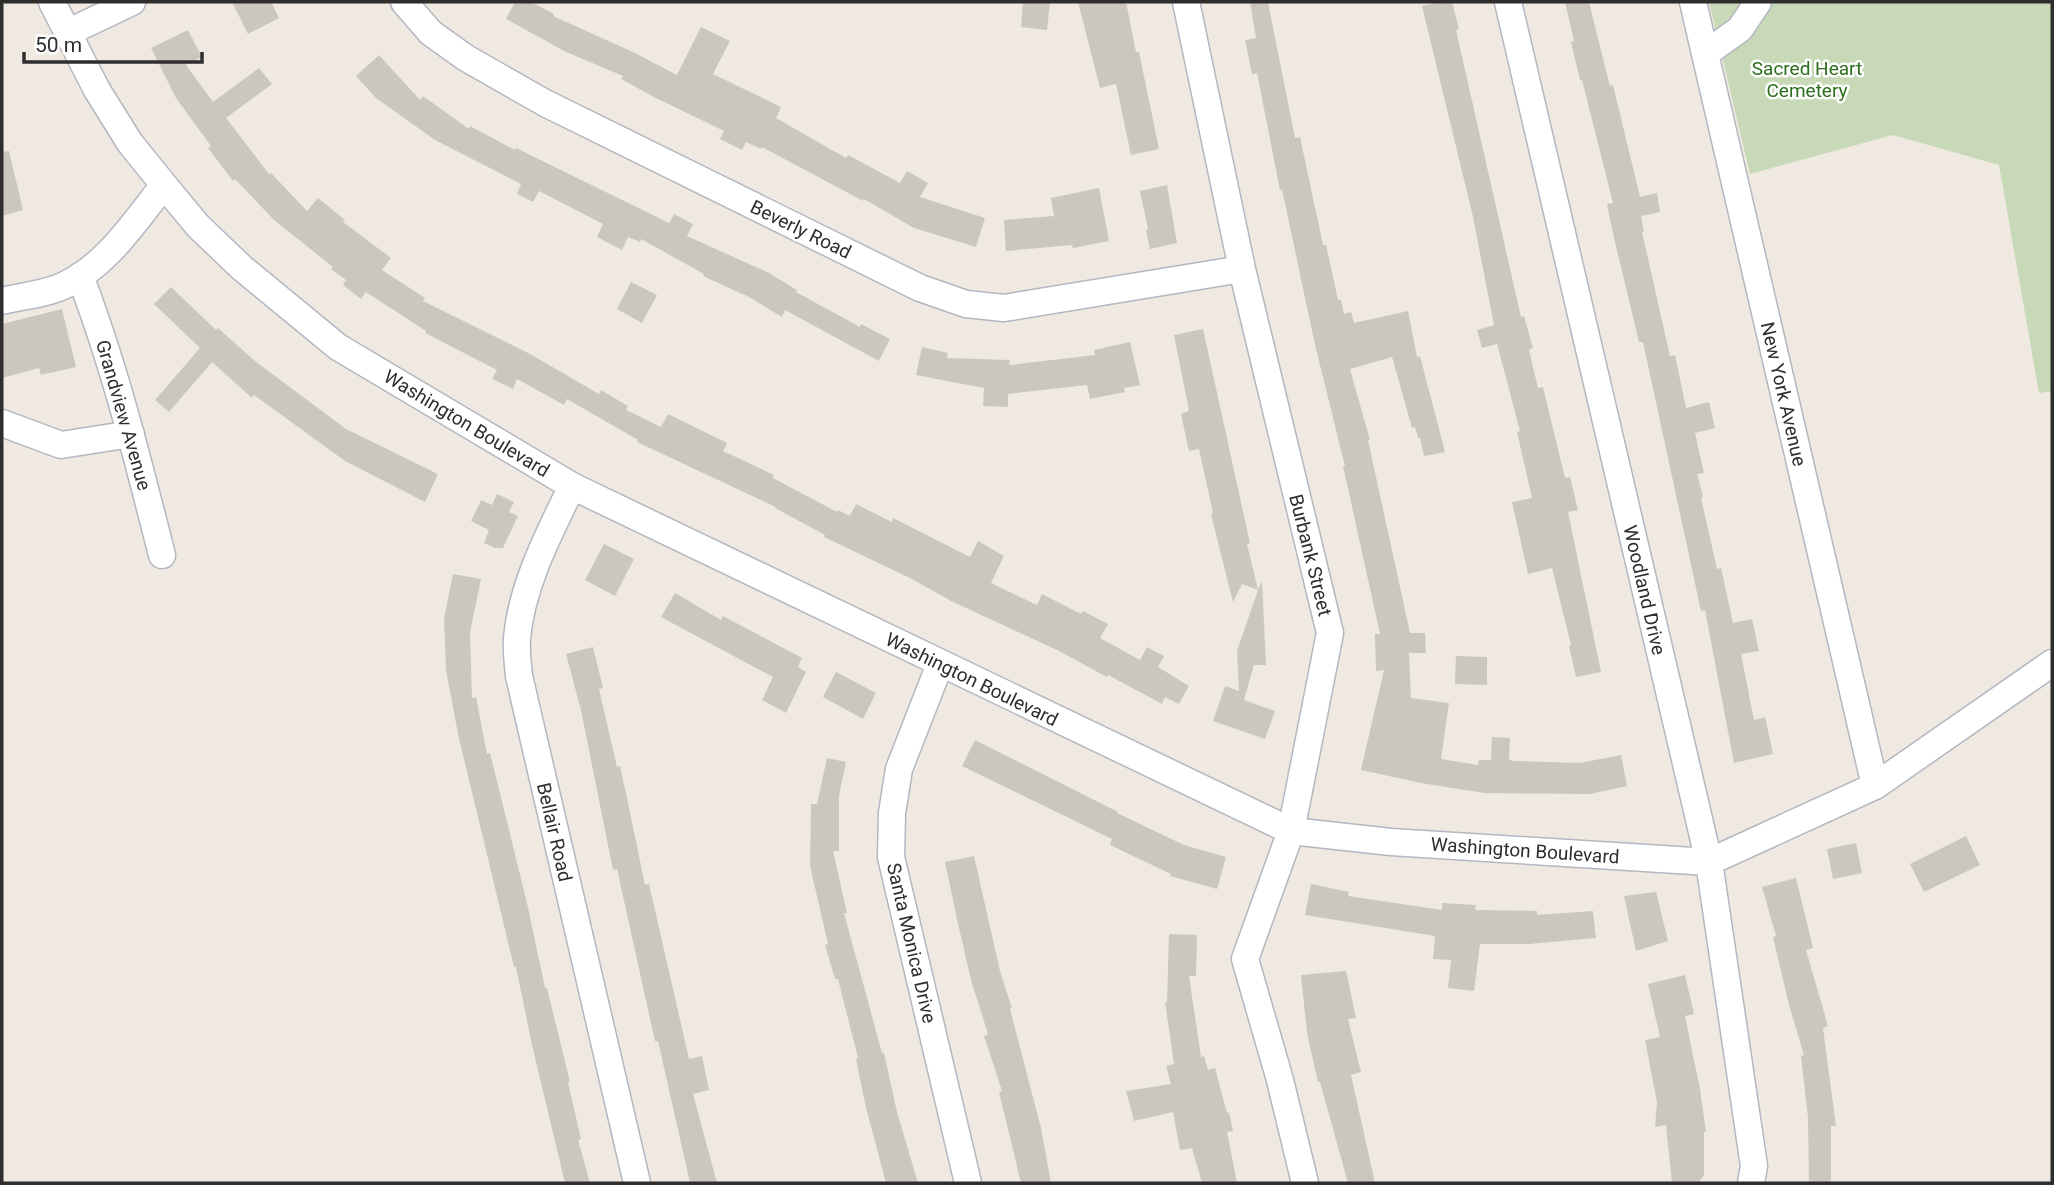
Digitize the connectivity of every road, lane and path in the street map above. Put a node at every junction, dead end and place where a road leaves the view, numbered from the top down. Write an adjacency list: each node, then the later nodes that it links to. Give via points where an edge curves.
1 (52, 2): 8 (street, Washington Boulevard)
2 (132, 2): 8 (street)
3 (404, 2): 11 (street, Beverly Road, via 432,33 466,58 545,103 920,288 966,304 1004,308)
4 (1186, 2): 11 (street, Burbank Street)
5 (1508, 2): 22 (street, Woodland Drive)
6 (1693, 2): 9 (street, New York Avenue)
7 (1758, 2): 9 (street, via 1740,29)
8 (67, 33): 10 (street, Washington Boulevard, via 130,143)
9 (1705, 54): 20 (street, New York Avenue)
10 (164, 185): 12 (street, via 111,250); 16 (street, Washington Boulevard, via 242,268 338,347)
11 (1242, 269): 21 (street, Burbank Street, via 1330,633)
12 (80, 276): 13 (street, via 63,286); 15 (street, Grandview Avenue)
13 (2, 301)
14 (2, 423): 15 (street, via 61,445)
15 (131, 434): 17 (street, Grandview Avenue)
16 (572, 486): 19 (street, Washington Boulevard); 23 (street, Bellair Road, via 525,598 517,639 519,676)
17 (162, 555)
18 (2052, 663): 20 (street, Washington Boulevard)
19 (940, 664): 21 (street, Washington Boulevard); 24 (street, Santa Monica Drive, via 899,769 891,857)
20 (1875, 786): 22 (street, Washington Boulevard)
21 (1291, 831): 22 (street, Washington Boulevard, via 1391,842); 25 (street, Burbank Street, via 1245,958)
22 (1709, 862): 26 (street, Woodland Drive, via 1754,1166)
23 (637, 1183)
24 (968, 1183)
25 (1305, 1183)
26 (1751, 1183)

